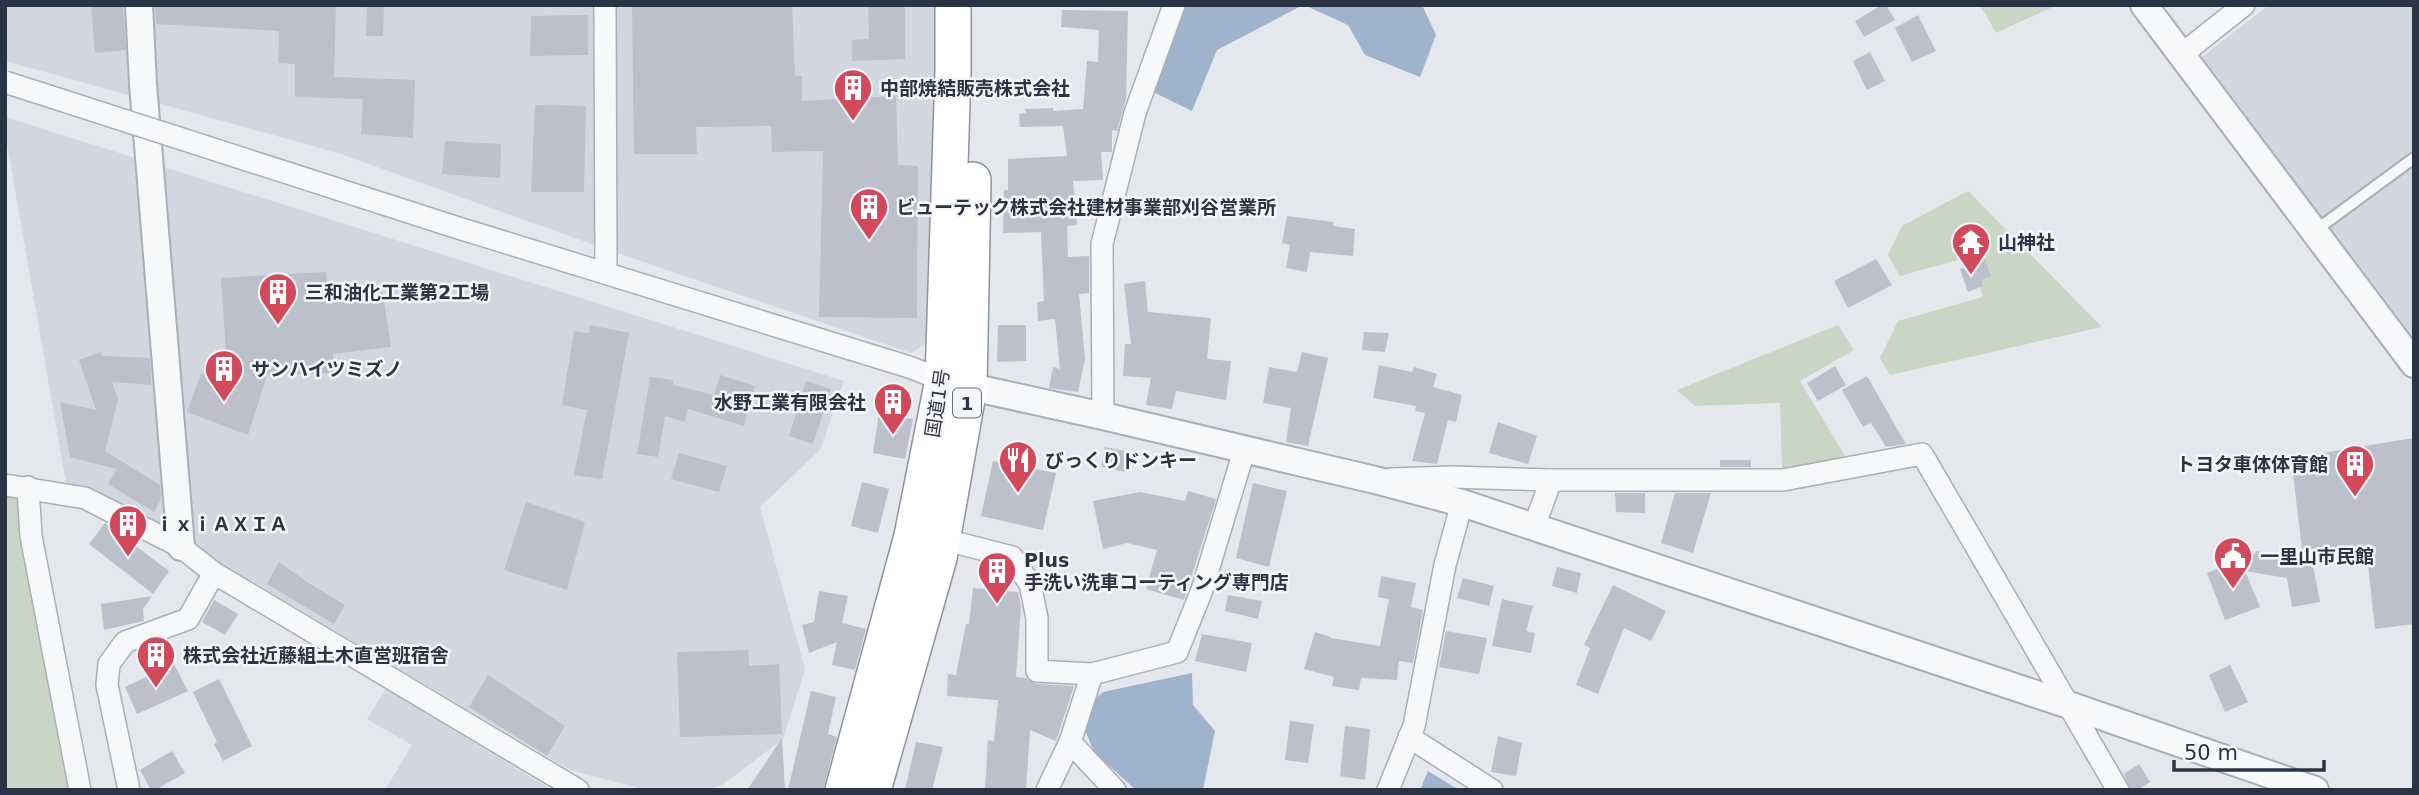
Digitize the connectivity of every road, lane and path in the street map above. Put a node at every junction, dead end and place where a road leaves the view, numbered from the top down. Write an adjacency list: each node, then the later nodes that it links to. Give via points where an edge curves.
1 (139, 5): 24 (street)
2 (605, 5): 12 (street)
3 (953, 5): 14 (highway, 国道1号 / 1)
4 (977, 5): 14 (highway, 国道1号 / 1)
5 (1174, 5): 15 (street, via 1135,113 1102,244)
6 (2144, 5): 8 (street)
7 (2244, 5): 8 (street)
8 (2181, 55): 11 (street)
9 (5, 82): 12 (street, bridge)
10 (2414, 158): 11 (lane)
11 (2313, 232): 13 (street)
12 (606, 273): 14 (street)
13 (2414, 364)
14 (956, 384): 15 (street); 23 (highway, 国道1号 / 1); 33 (highway, 国道1号 / 1)
15 (1103, 416): 16 (street)
16 (1244, 451): 17 (street); 26 (street, via 1202,590 1177,652)
17 (1375, 480): 18 (street); 21 (street)
18 (1551, 480): 22 (street); 27 (street, via 1783,480 1922,454)
19 (5, 485): 20 (street)
20 (28, 488): 24 (street, via 85,498); 30 (street, via 31,536)
21 (1462, 503): 22 (street); 28 (street)
22 (1534, 527): 27 (street)
23 (942, 539): 26 (street, via 1012,557 1030,584 1037,618 1037,671); 34 (highway, 国道1号 / 1)
24 (181, 547): 25 (street)
25 (214, 573): 31 (street, via 188,619 125,642 109,664 107,685); 32 (street)
26 (1092, 674): 29 (street)
27 (2066, 704): 39 (street); 40 (street)
28 (1409, 737): 37 (street); 38 (street)
29 (1070, 742): 35 (street); 36 (street)
30 (80, 790)
31 (130, 790)
32 (578, 790)
33 (843, 790)
34 (873, 790)
35 (1047, 790)
36 (1115, 790)
37 (1388, 790)
38 (1492, 790)
39 (2118, 790)
40 (2315, 790)

